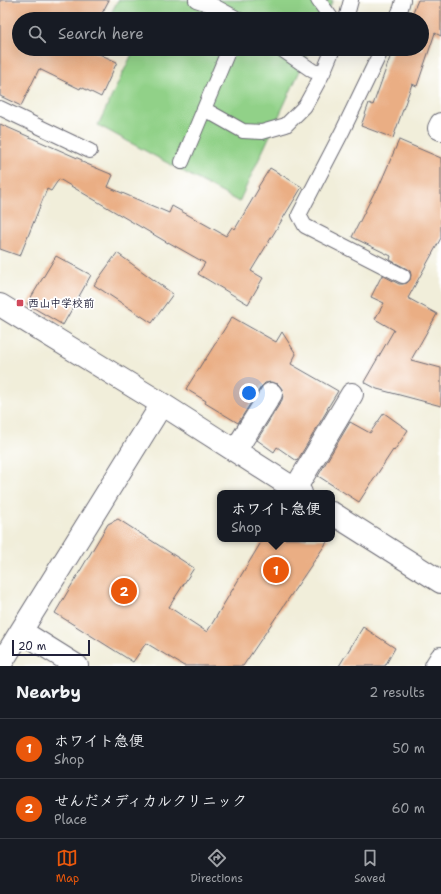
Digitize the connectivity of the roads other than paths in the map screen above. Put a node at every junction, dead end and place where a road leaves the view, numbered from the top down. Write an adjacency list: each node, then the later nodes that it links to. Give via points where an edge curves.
1 (196, 0): 5 (lane)
2 (318, 0): 6 (lane)
3 (351, 0): 7 (lane)
4 (403, 0): 8 (lane)
5 (225, 12)
6 (327, 12)
7 (348, 12)
8 (399, 12)
9 (226, 56): 15 (lane)
10 (291, 56): 13 (lane, via 313,71)
11 (331, 56): 13 (lane)
12 (379, 56): 20 (lane, via 299,215 305,226)
13 (323, 73): 15 (lane, via 305,106 286,125 262,132 243,131)
14 (0, 108): 18 (lane)
15 (204, 109): 19 (lane)
16 (441, 124): 17 (street)
17 (441, 129)
18 (90, 151)
19 (182, 162)
20 (403, 276)
21 (0, 305): 24 (street)
22 (270, 394): 25 (street)
23 (352, 394): 27 (street)
24 (162, 404): 25 (street); 30 (street)
25 (236, 451): 26 (street)
26 (296, 490)
27 (299, 490)
28 (335, 515): 29 (street)
29 (441, 582)
30 (21, 632): 32 (street); 33 (street)
31 (441, 658): 34 (street)
32 (0, 665)
33 (76, 666)
34 (436, 666)

